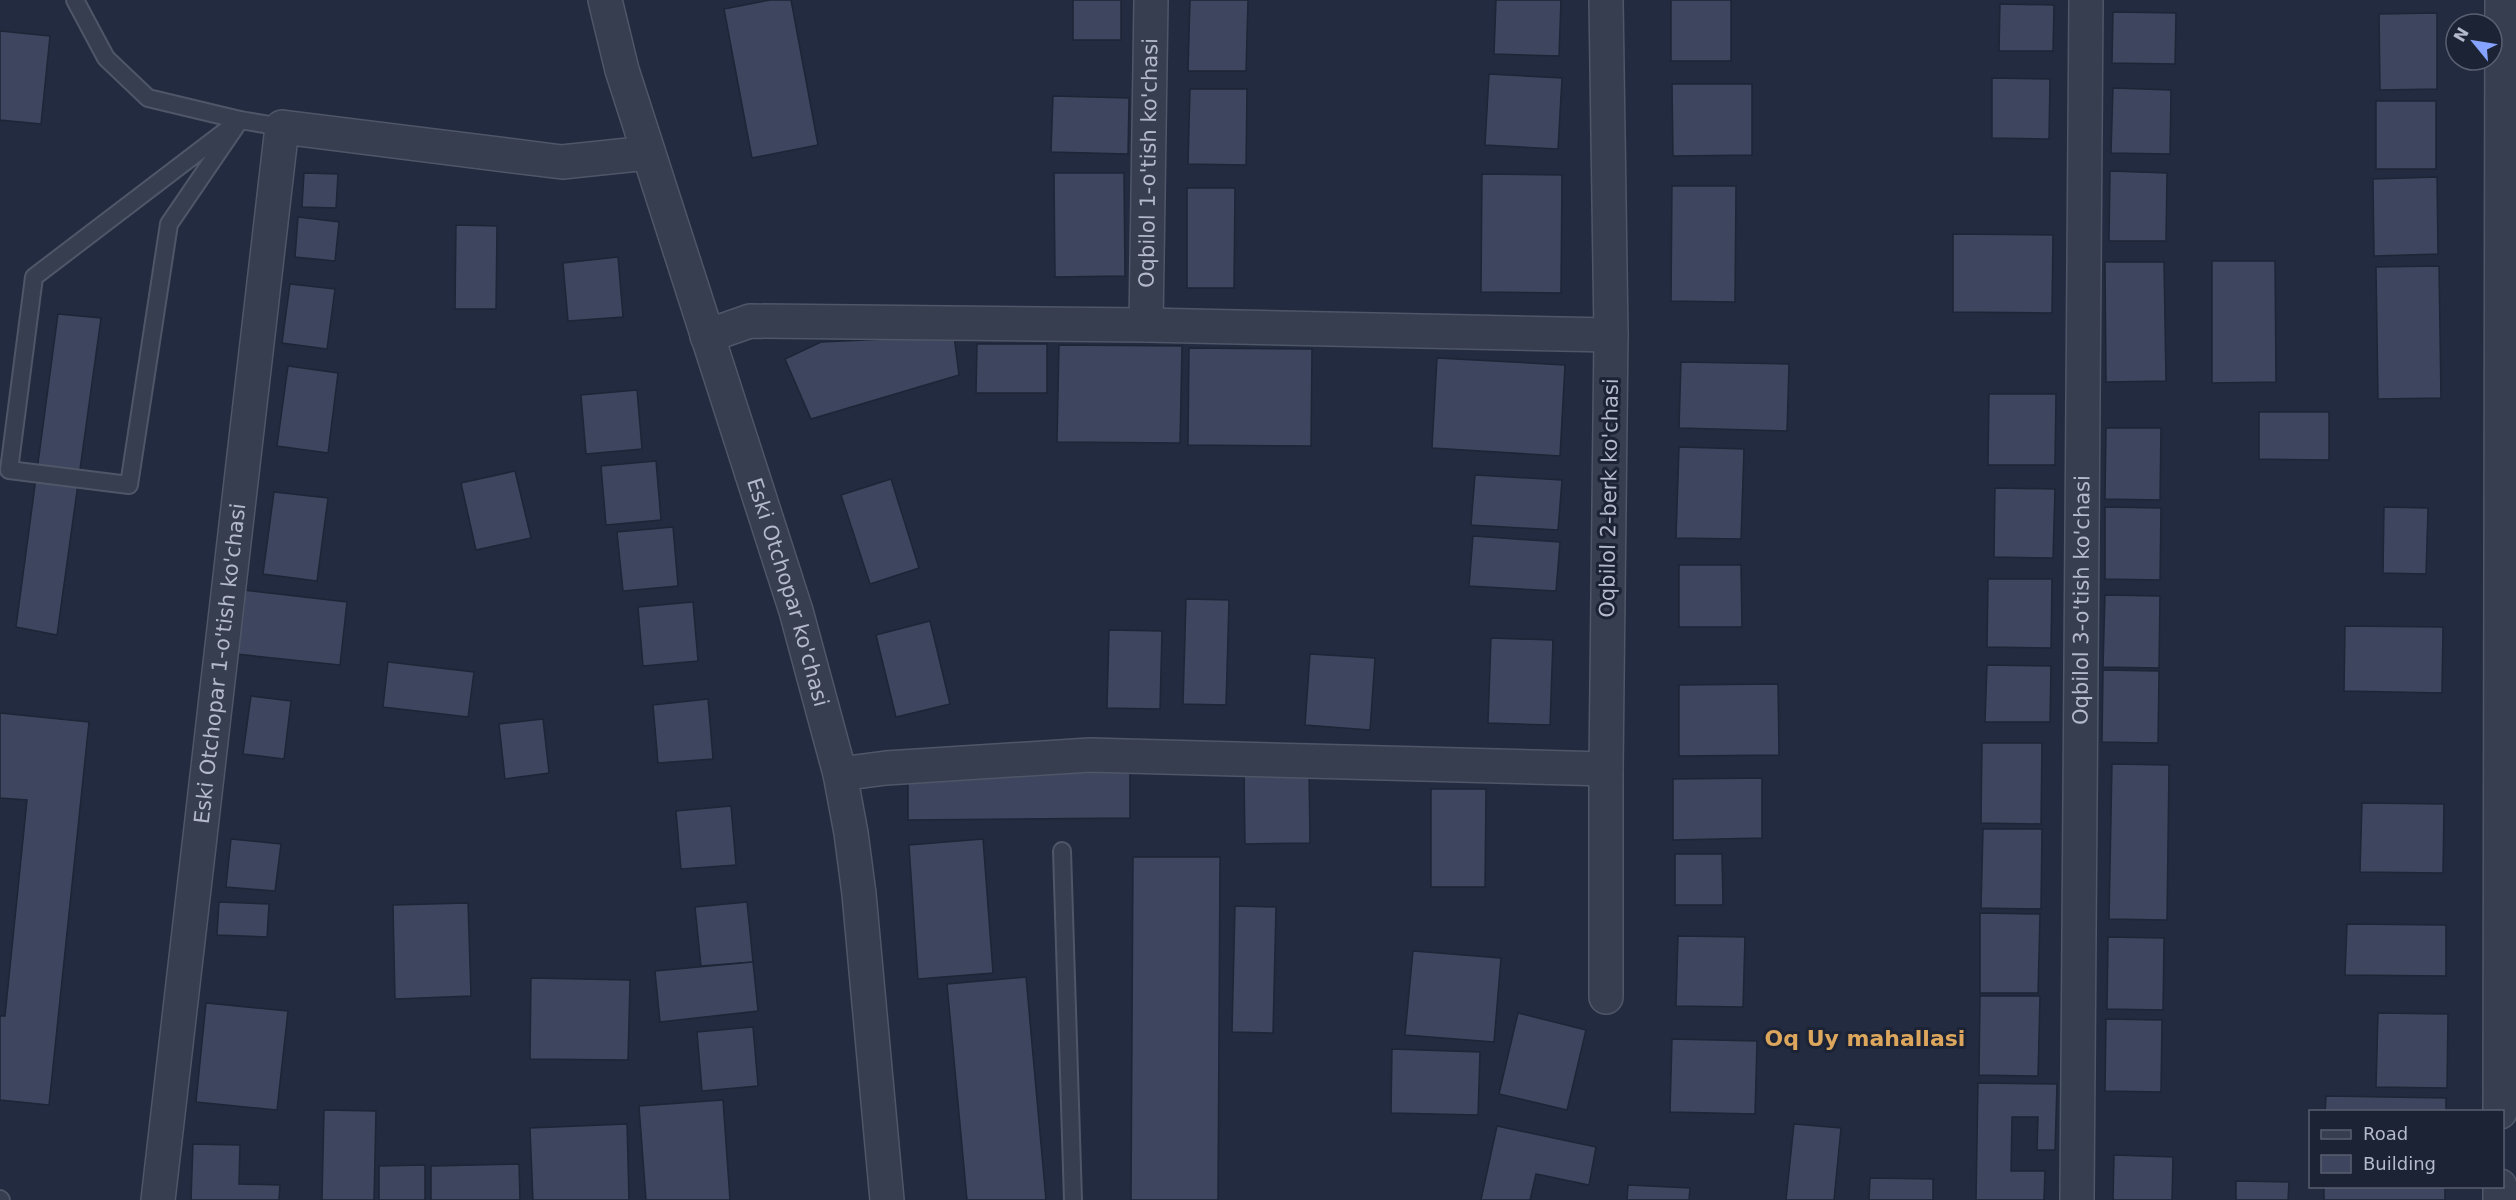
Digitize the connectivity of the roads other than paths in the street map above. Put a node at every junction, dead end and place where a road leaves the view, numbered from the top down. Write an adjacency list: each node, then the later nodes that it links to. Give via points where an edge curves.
1 (75, 0): 7 (lane, via 106,58 148,98)
2 (605, 0): 9 (street, Eski Otchopar ko'chasi)
3 (1151, 0): 10 (street, Oqbilol 1-o'tish ko'chasi)
4 (1606, 0): 12 (street, Oqbilol 2-berk ko'chasi)
5 (2086, 0): 21 (street, Oqbilol 3-o'tish ko'chasi)
6 (2502, 0): 17 (street)
7 (240, 120): 7 (lane, via 169,224 129,485 9,470 34,277); 8 (lane)
8 (282, 127): 9 (street, via 562,162); 18 (street, Eski Otchopar 1-o'tish ko'chasi)
9 (648, 153): 11 (street, Eski Otchopar ko'chasi)
10 (1146, 326): 11 (street, via 750,321); 12 (street)
11 (708, 336): 14 (street, Eski Otchopar ko'chasi, via 796,611)
12 (1611, 336): 13 (street, Oqbilol 2-berk ko'chasi)
13 (1606, 769): 14 (street, via 1090,755); 16 (street, Oqbilol 2-berk ko'chasi)
14 (840, 774): 19 (street, Eski Otchopar ko'chasi, via 859,894)
15 (1062, 850): 20 (lane)
16 (1606, 996)
17 (2500, 1110)
18 (158, 1200)
19 (887, 1200)
20 (1073, 1200)
21 (2077, 1200)

